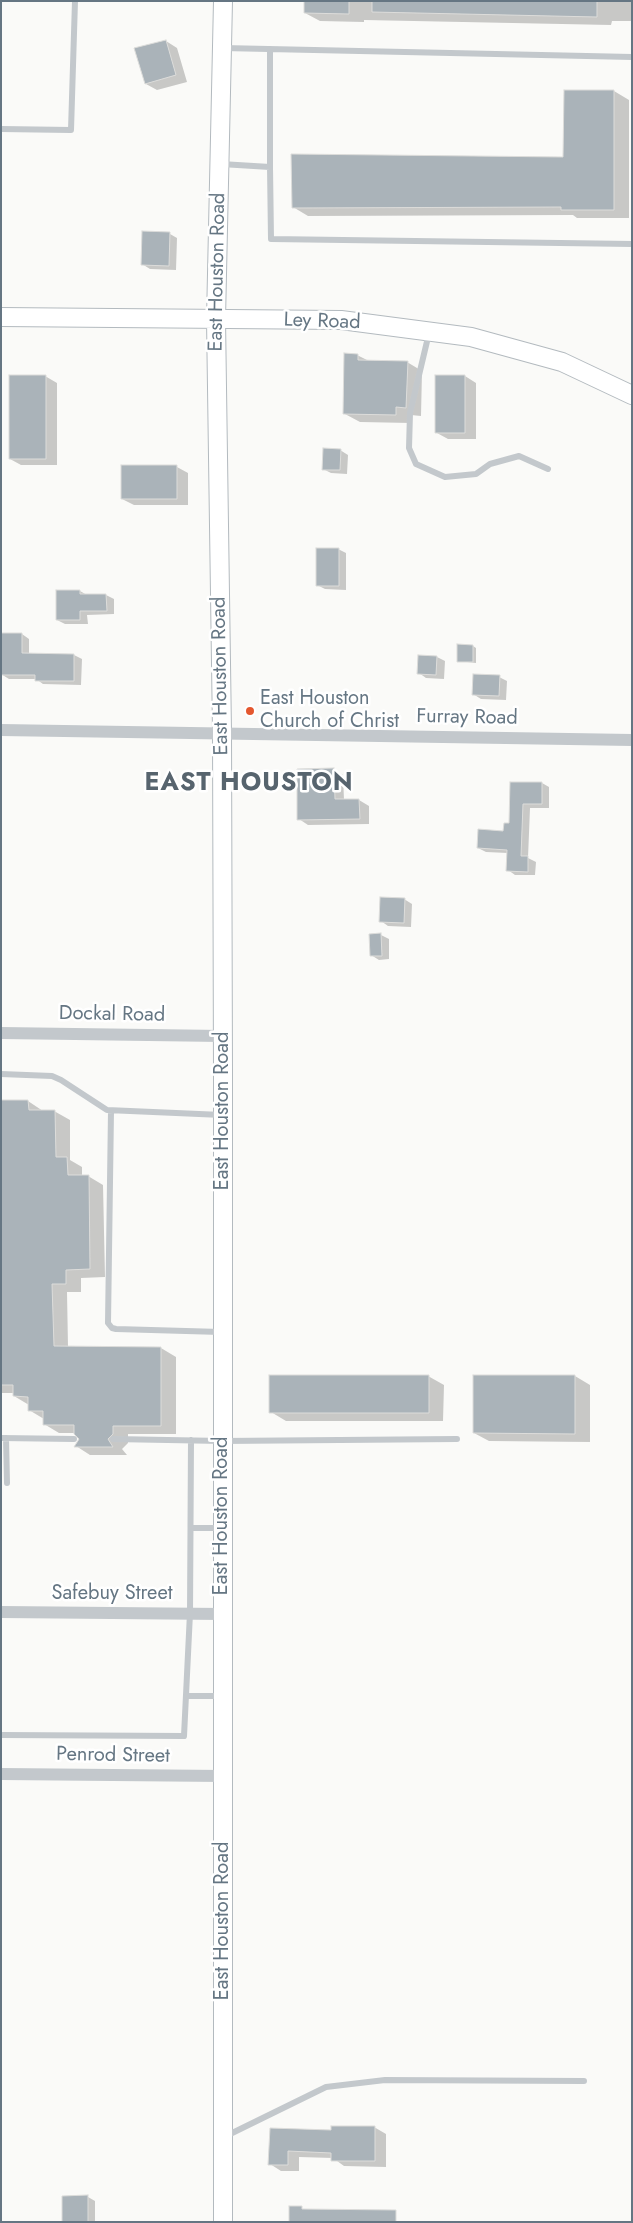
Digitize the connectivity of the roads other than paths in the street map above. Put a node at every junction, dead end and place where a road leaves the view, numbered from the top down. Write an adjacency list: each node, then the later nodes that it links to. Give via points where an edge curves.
1 (75, 1): 6 (lane, via 71,130)
2 (223, 1): 3 (street, East Houston Road)
3 (222, 48): 4 (lane); 7 (street, East Houston Road)
4 (270, 49): 5 (lane); 8 (lane)
5 (632, 57)
6 (1, 129)
7 (219, 164): 8 (lane); 11 (street, East Houston Road)
8 (270, 167): 9 (lane, via 271,239)
9 (632, 244)
10 (1, 317): 11 (street, Ley Road)
11 (216, 320): 12 (street, Ley Road, via 342,320); 16 (street, East Houston Road)
12 (429, 332): 13 (street, Ley Road, via 471,337 562,362); 14 (lane, via 410,413 408,448 416,464 445,477 476,474 490,464 518,456)
13 (632, 395)
14 (548, 469)
15 (1, 730): 16 (street, Furray Road)
16 (222, 732): 17 (street, Furray Road); 19 (street, East Houston Road)
17 (632, 740)
18 (1, 1033): 19 (street, Dockal Road)
19 (222, 1036): 22 (street, East Houston Road)
20 (1, 1074): 21 (lane, via 52,1076)
21 (111, 1111): 22 (lane); 23 (lane, via 108,1323 116,1329)
22 (223, 1115): 23 (street, East Houston Road)
23 (222, 1332): 29 (street, East Houston Road)
24 (4, 1438): 26 (lane); 30 (lane)
25 (457, 1438): 29 (lane)
26 (74, 1439)
27 (113, 1439): 28 (lane)
28 (191, 1440): 29 (lane); 31 (lane)
29 (222, 1441): 32 (street, East Houston Road)
30 (7, 1483)
31 (191, 1528): 32 (lane); 34 (lane)
32 (222, 1528): 35 (street, East Houston Road)
33 (1, 1612): 34 (street, Safebuy Street)
34 (190, 1613): 35 (street, Safebuy Street); 36 (lane)
35 (223, 1614): 37 (street, East Houston Road)
36 (186, 1696): 37 (lane); 38 (lane, via 184,1736)
37 (223, 1696): 40 (street, East Houston Road)
38 (1, 1735)
39 (1, 1774): 40 (street, Penrod Street)
40 (224, 1776): 42 (street, East Houston Road)
41 (584, 2081): 42 (lane, via 385,2080 326,2087)
42 (223, 2138): 43 (street, East Houston Road)
43 (223, 2222)

